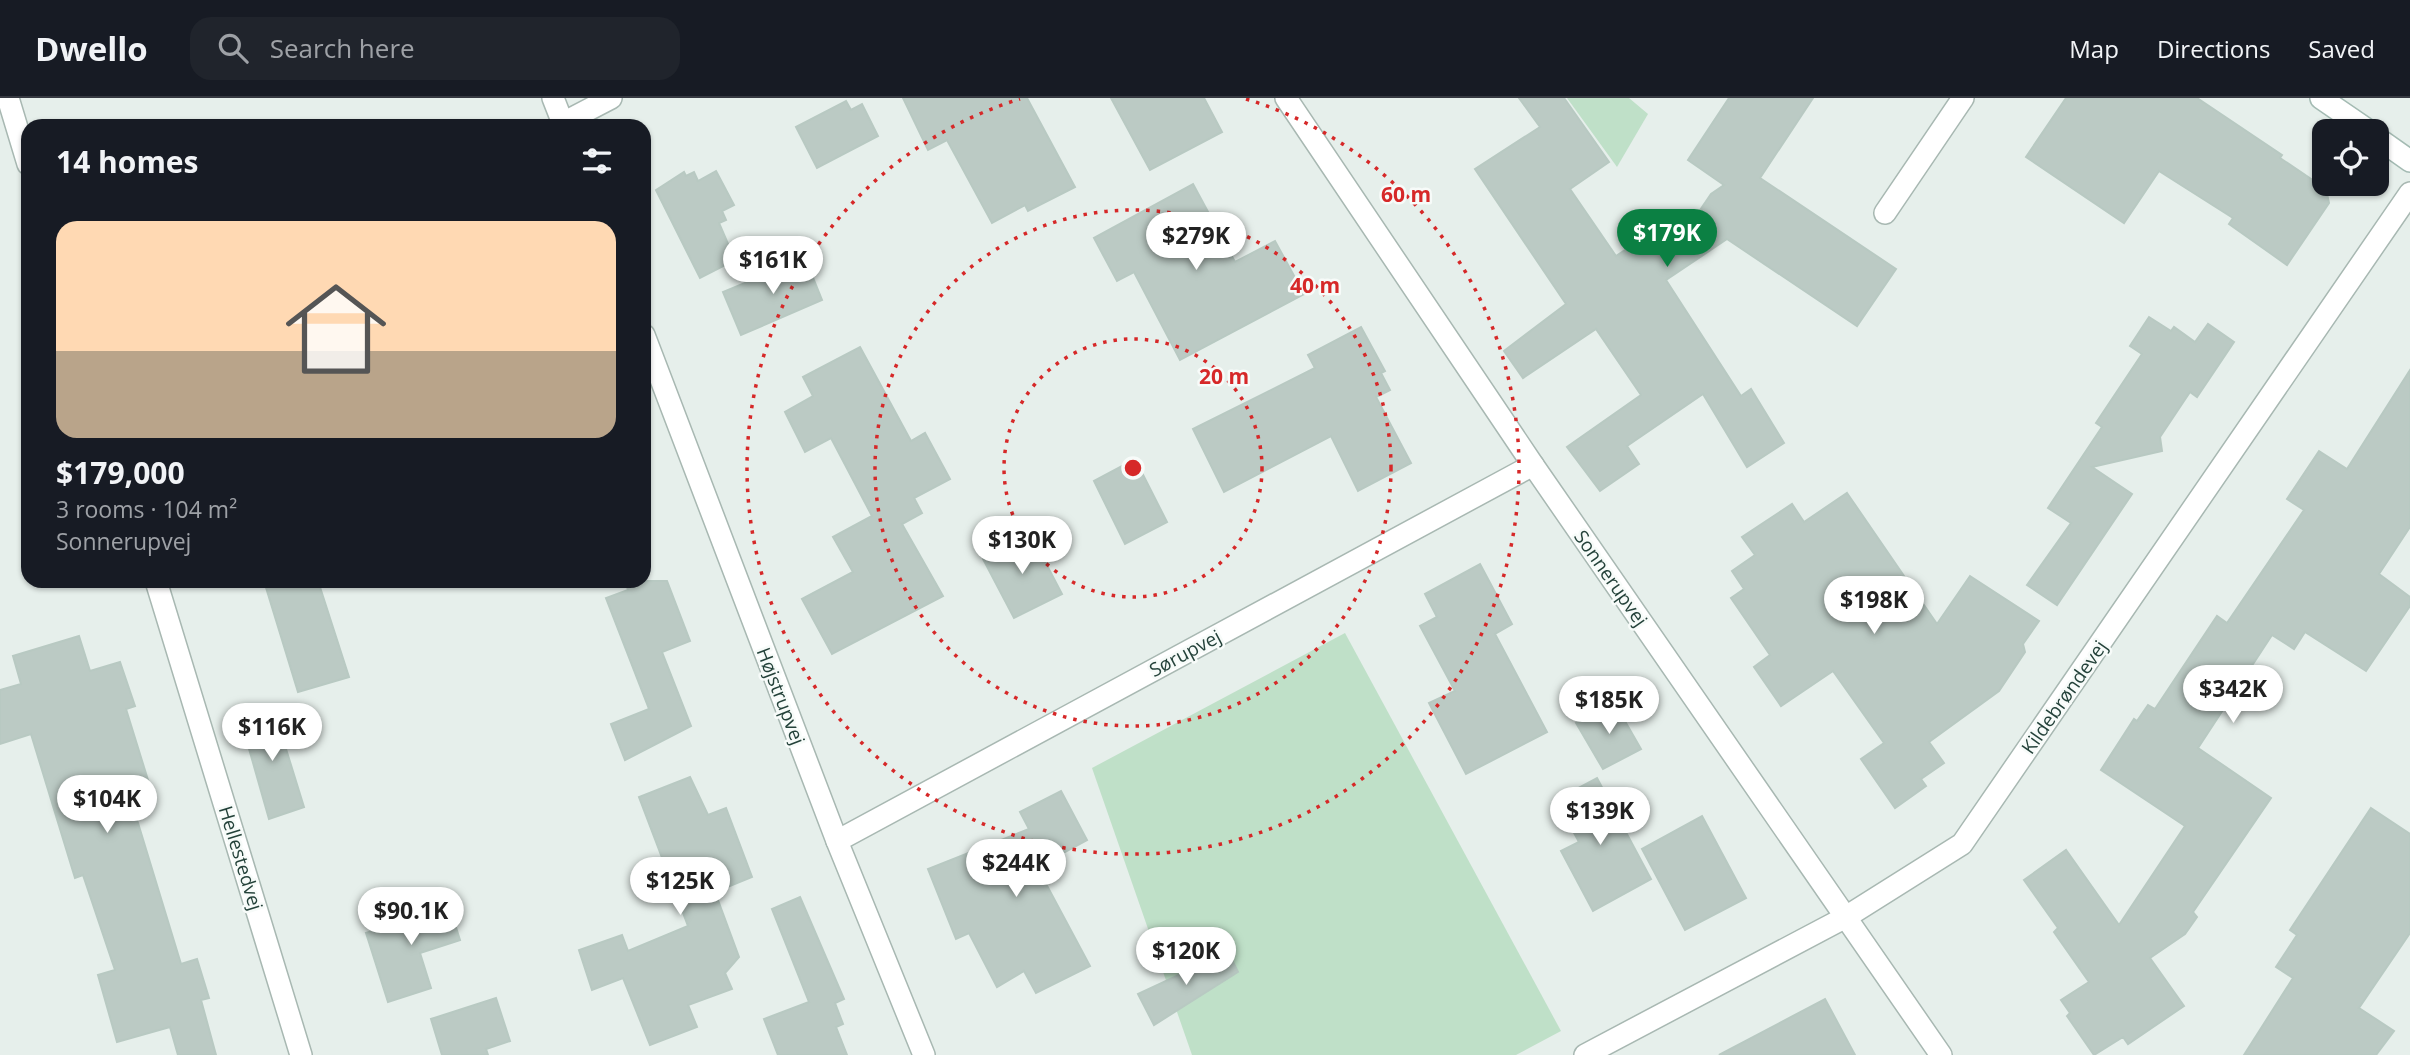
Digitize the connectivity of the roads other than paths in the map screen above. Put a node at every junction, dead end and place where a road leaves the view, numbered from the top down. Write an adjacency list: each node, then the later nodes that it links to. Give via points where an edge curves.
1 (8, 98): 10 (street)
2 (553, 98): 7 (street)
3 (611, 98): 8 (street)
4 (1286, 98): 16 (street, Sonnerupvej)
5 (1963, 98): 14 (street)
6 (2322, 98): 9 (street)
7 (562, 119)
8 (574, 119)
9 (2352, 119)
10 (21, 141)
11 (2389, 146): 12 (street)
12 (2410, 160)
13 (2410, 193): 19 (street, Kildebrøndevej, via 1962,844)
14 (1885, 213)
15 (651, 353): 18 (street, Højstrupvej)
16 (1533, 465): 18 (street, Sørupvej); 19 (street, Sonnerupvej)
17 (158, 588): 20 (street, Hellestedvej)
18 (836, 841): 21 (street, Højstrupvej)
19 (1846, 917): 22 (street, Kildebrøndevej); 23 (street, Sonnerupvej)
20 (301, 1055)
21 (924, 1055)
22 (1585, 1055)
23 (1941, 1055)

